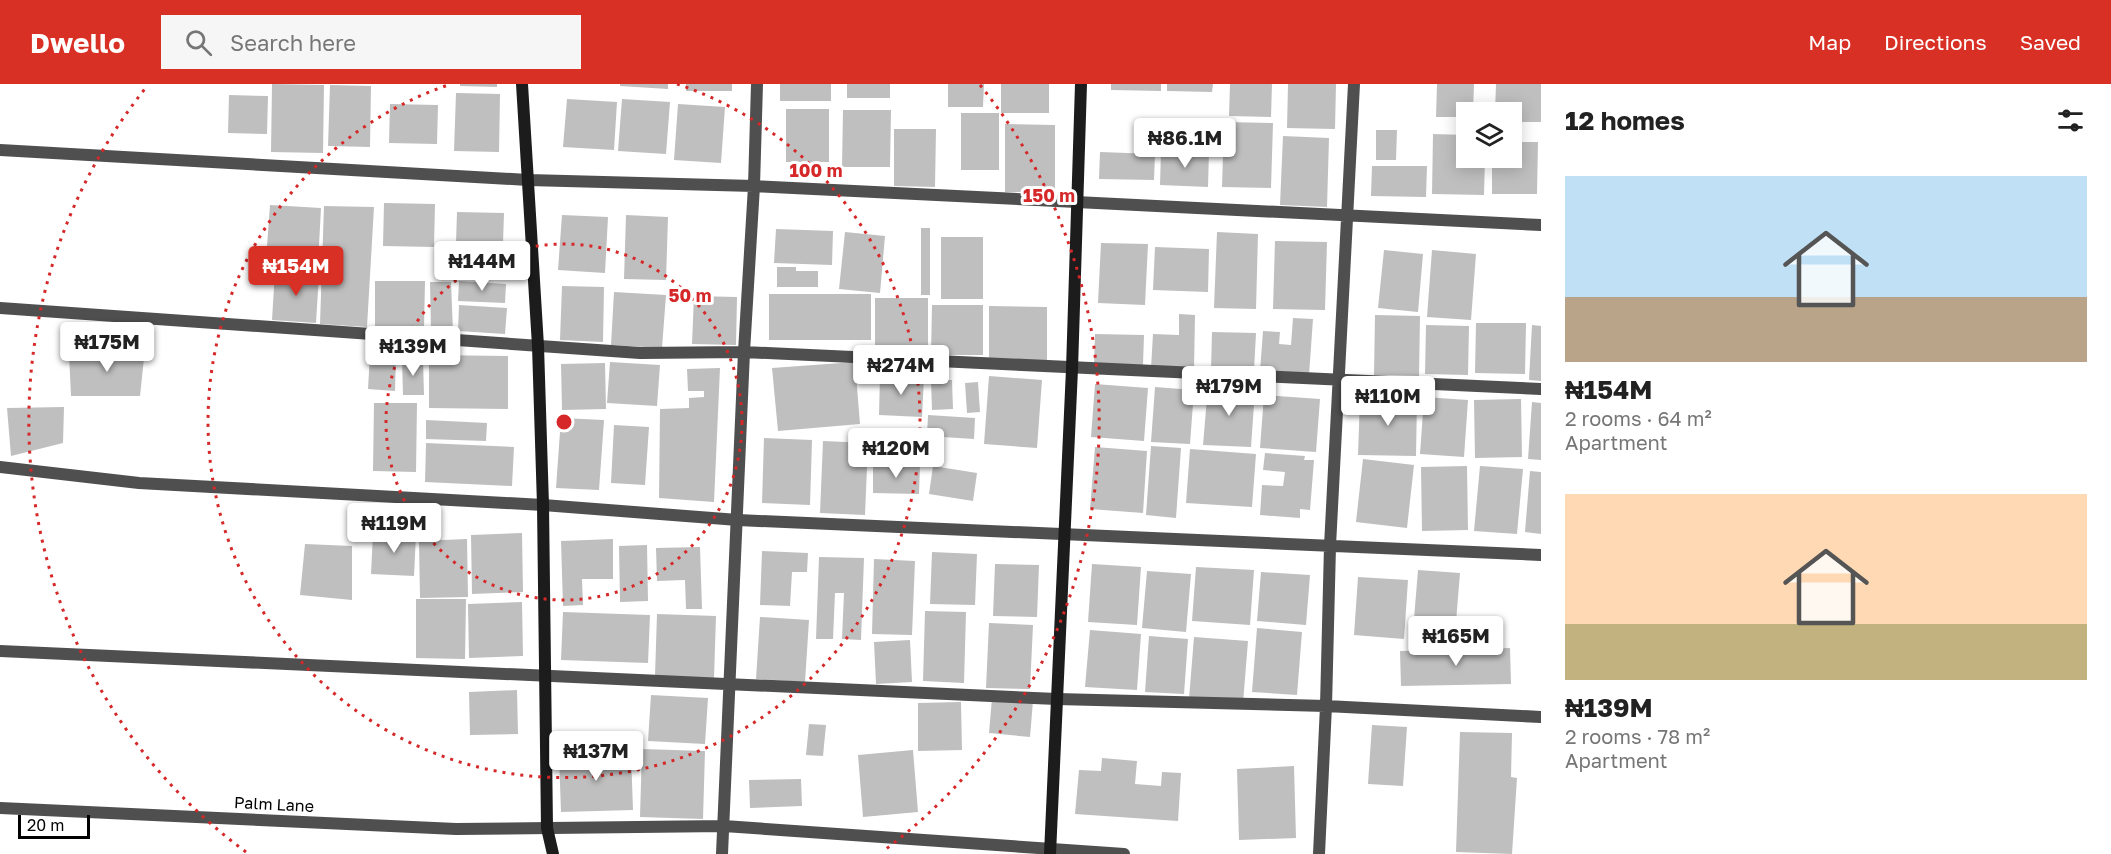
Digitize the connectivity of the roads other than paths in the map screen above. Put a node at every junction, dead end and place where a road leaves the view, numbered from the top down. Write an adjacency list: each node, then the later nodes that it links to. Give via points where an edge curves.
1 (522, 84): 6 (main road)
2 (757, 84): 7 (street)
3 (1081, 84): 8 (main road)
4 (1354, 84): 9 (street)
5 (0, 150): 6 (street)
6 (528, 180): 7 (street); 12 (main road)
7 (754, 186): 8 (street); 13 (street)
8 (1078, 202): 9 (street); 14 (main road)
9 (1347, 216): 10 (street); 15 (street)
10 (1541, 225)
11 (0, 308): 12 (street)
12 (537, 346): 13 (street, via 640,352); 18 (main road)
13 (744, 352): 14 (street); 19 (street)
14 (1071, 369): 15 (street); 20 (main road)
15 (1339, 379): 16 (street); 21 (street)
16 (1541, 389)
17 (0, 467): 18 (street, via 139,483)
18 (543, 505): 19 (street); 24 (main road)
19 (738, 520): 20 (street); 25 (street)
20 (1064, 534): 21 (street); 26 (main road)
21 (1330, 546): 22 (street); 27 (street)
22 (1541, 555)
23 (0, 651): 24 (street)
24 (545, 677): 25 (street); 31 (main road)
25 (731, 684): 26 (street); 30 (street)
26 (1057, 699): 27 (street); 32 (main road)
27 (1326, 706): 28 (street); 36 (street)
28 (1541, 717)
29 (0, 808): 31 (street, Palm Lane, via 456,829)
30 (724, 826): 31 (street, Palm Lane); 32 (street, Palm Lane); 34 (street)
31 (547, 828): 33 (main road)
32 (1050, 851): 35 (street, Palm Lane)
33 (553, 854)
34 (722, 854)
35 (1124, 854)
36 (1318, 854)

